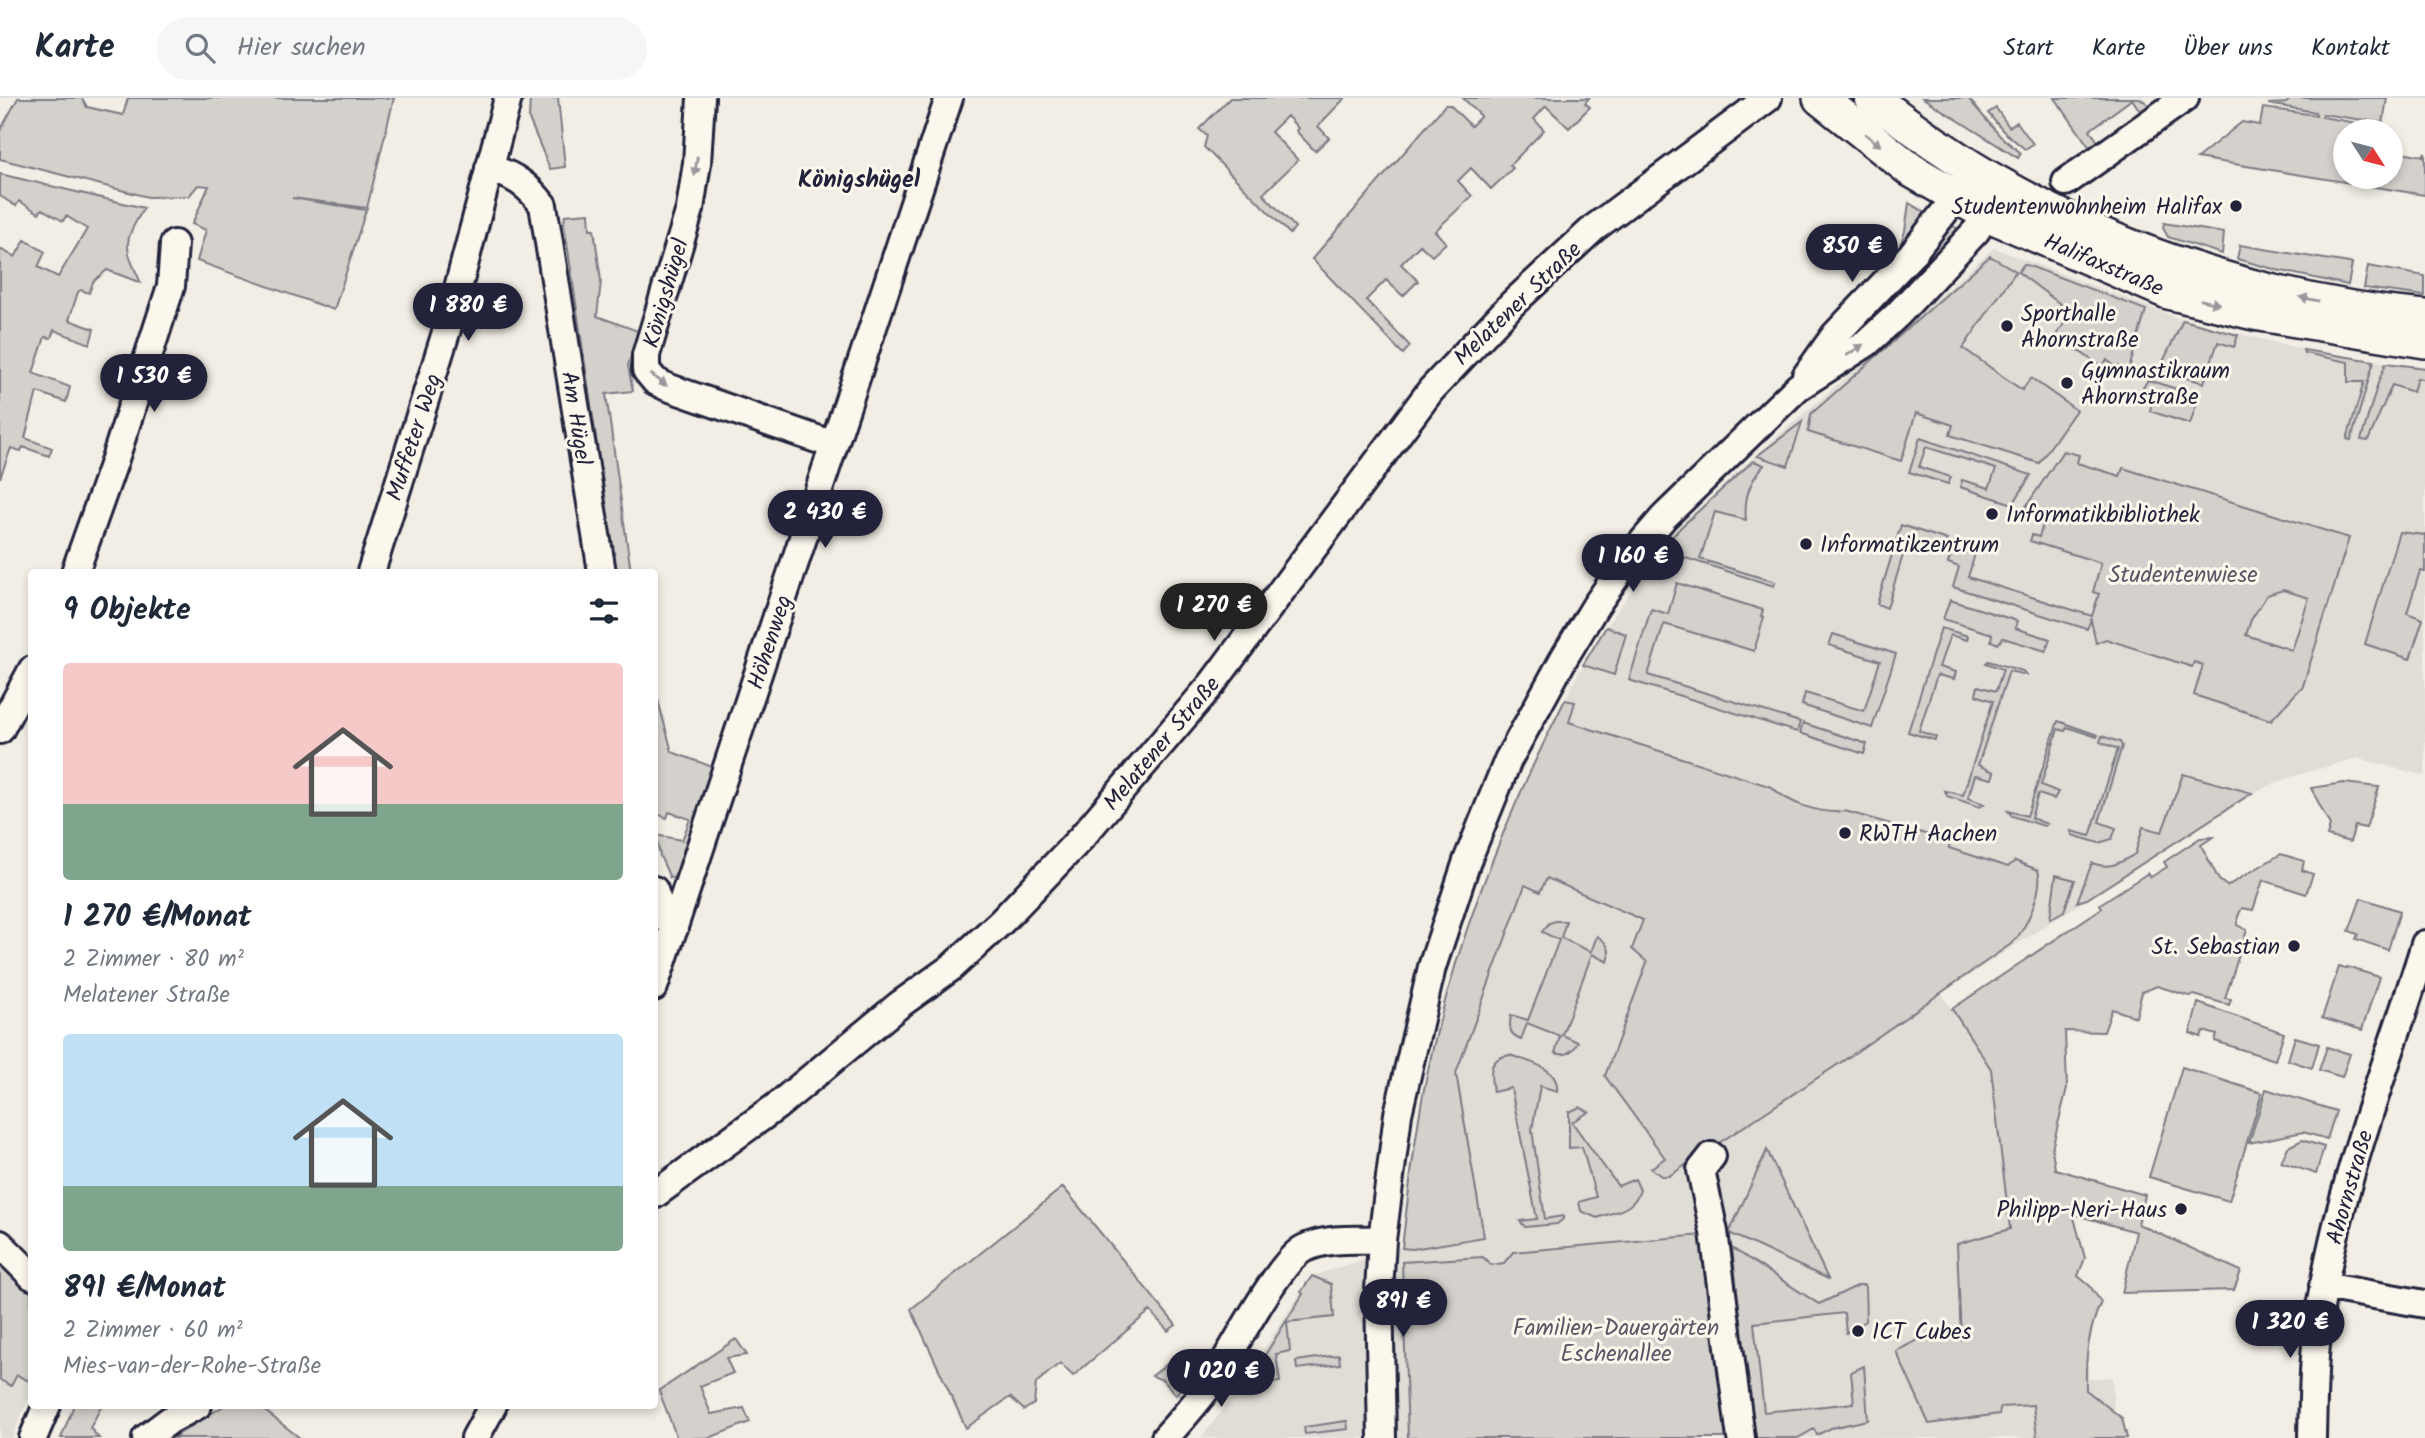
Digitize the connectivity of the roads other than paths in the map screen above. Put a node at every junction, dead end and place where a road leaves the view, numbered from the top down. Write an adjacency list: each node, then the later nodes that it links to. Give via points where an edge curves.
1 (508, 98): 8 (street, Muffeter Weg)
2 (701, 98): 17 (street, Königshügel, one-way to 17, via 690,209 646,355 646,370 667,387)
3 (949, 98): 17 (street, Höhenweg)
4 (1768, 98): 28 (street, Melatener Straße, via 1594,228 1513,303 1431,390 1212,684 1081,838 1002,921 952,967 777,1106)
5 (1820, 98): 11 (main road, Halifaxstraße, one-way to 11, via 1911,170)
6 (1872, 98): 9 (main road, Halifaxstraße)
7 (2185, 98): 10 (street)
8 (489, 168): 19 (street, Muffeter Weg, via 448,326); 20 (street, Am Hügel, via 530,188 542,205)
9 (1976, 170): 11 (street); 12 (main road, Halifaxstraße)
10 (2066, 182)
11 (1958, 197): 12 (main road, Halifaxstraße); 16 (street, via 1911,255 1835,335)
12 (1996, 201): 14 (main road, Halifaxstraße, one-way to 12, via 2383,314 2259,288); 15 (main road, Halifaxstraße, one-way to 15, via 2168,292 2254,313); 16 (street, one-way to 12, via 1875,335 1955,255)
13 (174, 244): 18 (street, via 171,286)
14 (2425, 317)
15 (2425, 341)
16 (1798, 387): 29 (street, via 1664,517 1633,554 1596,605 1508,760 1467,861 1432,967 1398,1114)
17 (834, 445): 24 (street, Höhenweg)
18 (76, 569)
19 (371, 569)
20 (602, 569)
21 (28, 678): 22 (street)
22 (0, 730)
23 (658, 902): 24 (street)
24 (674, 929): 26 (street, Höhenweg)
25 (2425, 944): 32 (street, Ahornstraße, via 2339,1211)
26 (658, 975)
27 (1712, 1156): 42 (street, via 1701,1170 1714,1232)
28 (658, 1192)
29 (1382, 1240): 40 (street, via 1331,1241 1292,1256 1214,1379); 41 (street)
30 (0, 1244): 31 (street)
31 (28, 1272)
32 (2323, 1286): 33 (street); 43 (street, Ahornstraße, via 2313,1364)
33 (2425, 1304)
34 (45, 1409): 37 (street)
35 (191, 1409): 38 (street)
36 (491, 1409): 39 (street)
37 (33, 1438)
38 (146, 1438)
39 (475, 1438)
40 (1166, 1438)
41 (1382, 1438)
42 (1741, 1438)
43 (2312, 1438)

